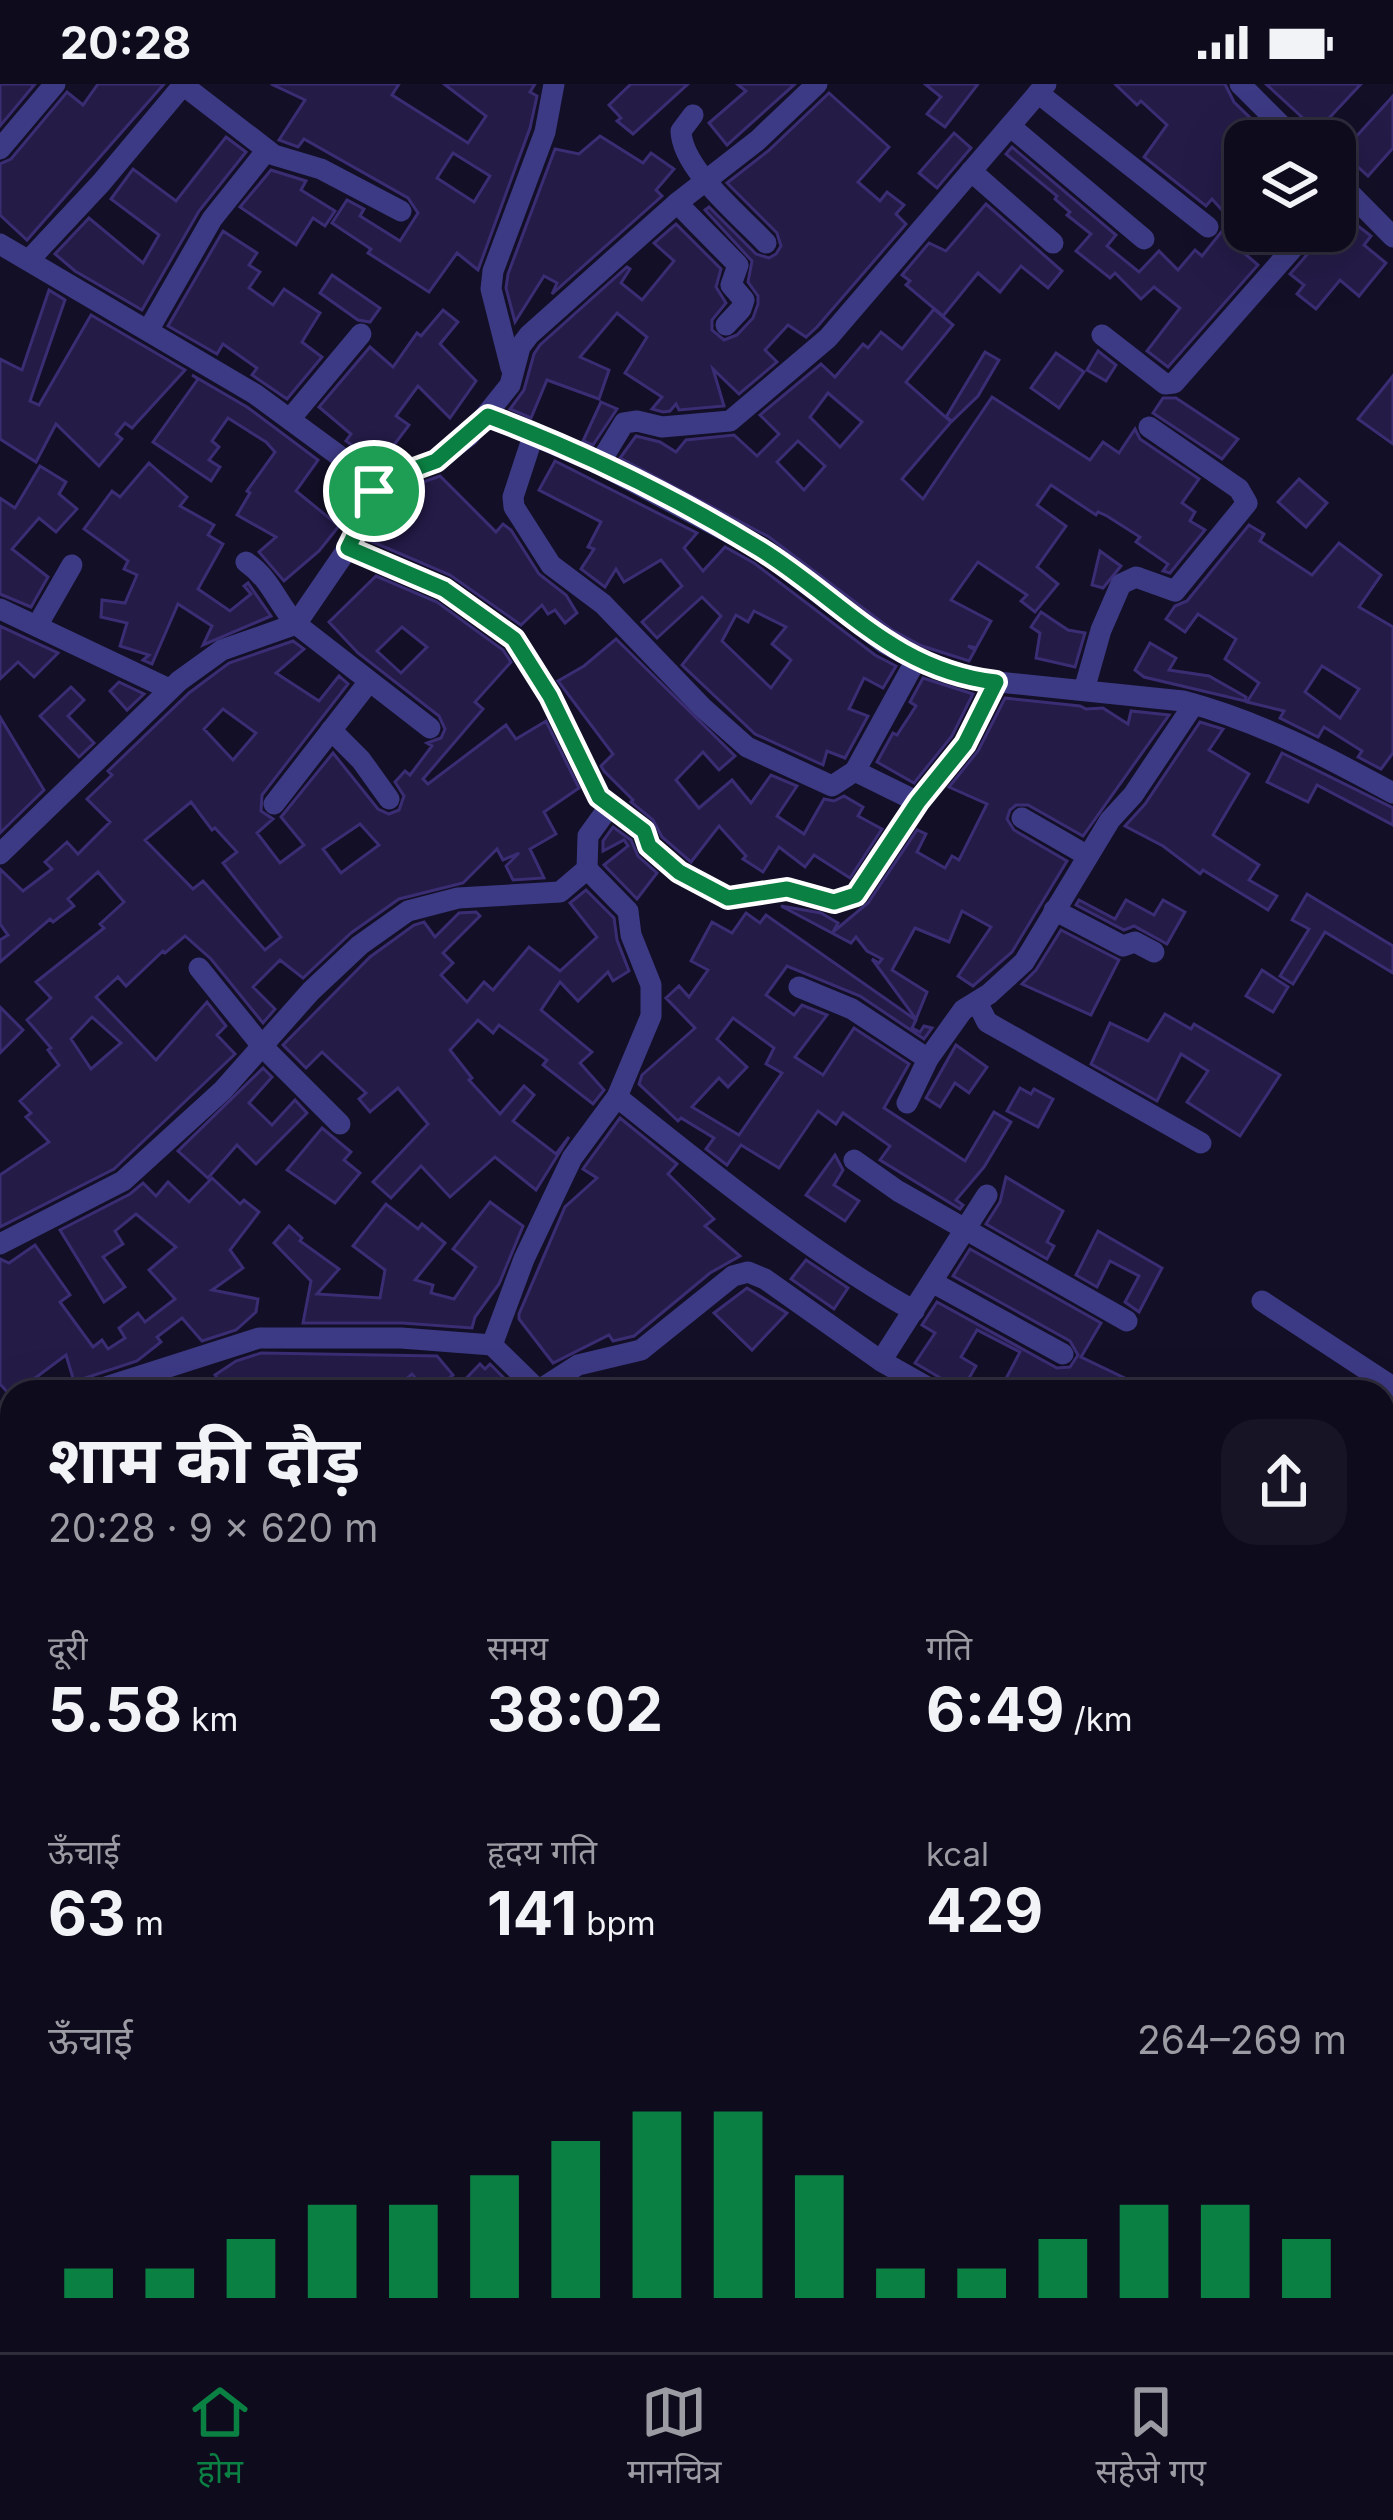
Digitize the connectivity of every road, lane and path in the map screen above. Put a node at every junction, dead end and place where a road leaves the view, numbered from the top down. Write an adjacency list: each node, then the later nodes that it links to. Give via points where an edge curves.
1 (55, 84): 10 (street)
2 (554, 84): 29 (street, via 493,272)
3 (817, 84): 13 (street)
4 (1240, 84): 8 (street)
5 (183, 85): 11 (street); 24 (street)
6 (1042, 88): 9 (street); 17 (street)
7 (693, 115): 13 (street, via 681,140)
8 (1276, 120)
9 (1010, 126): 12 (street); 19 (street)
10 (0, 149)
11 (266, 150): 16 (street); 26 (street, via 212,219)
12 (971, 171): 21 (street); 34 (street, via 828,338 730,421 630,421)
13 (707, 181): 14 (street); 20 (street)
14 (677, 203): 25 (street, via 738,265 731,285 744,300); 29 (street, via 529,334)
15 (1356, 205): 18 (street)
16 (401, 211)
17 (1208, 227)
18 (1393, 237)
19 (1144, 239)
20 (766, 243)
21 (1053, 243)
22 (0, 244): 24 (street)
23 (1289, 252): 28 (street, via 1174,383)
24 (30, 259): 26 (street)
25 (726, 325)
26 (149, 328): 31 (street)
27 (361, 334): 31 (street)
28 (1102, 335)
29 (513, 374): 30 (street)
30 (488, 416): 33 (street); 35 (street, via 436,461 388,476)
31 (290, 419): 35 (street)
32 (1149, 427): 46 (street, via 1239,489 1247,503 1175,591 1136,577 1121,584)
33 (534, 433): 34 (street); 50 (street, via 514,507 551,565 603,604)
34 (599, 464): 42 (street, via 762,550)
35 (374, 491): 36 (street)
36 (348, 548): 40 (street); 57 (street, via 444,589 514,639)
37 (246, 562): 40 (street)
38 (72, 565): 41 (street)
39 (0, 609): 41 (street)
40 (296, 624): 44 (street); 45 (street, via 222,650)
41 (38, 626): 45 (street)
42 (916, 660): 43 (street); 52 (street)
43 (996, 682): 46 (street); 55 (street, via 965,744)
44 (368, 683): 48 (street); 49 (street)
45 (169, 689): 59 (street)
46 (1084, 690): 47 (street)
47 (1194, 704): 53 (street, via 1316,749); 60 (street)
48 (430, 728)
49 (331, 730): 54 (street); 56 (street)
50 (747, 747): 51 (street); 52 (street, via 832,786)
51 (731, 765)
52 (855, 771): 55 (street)
53 (1393, 793)
54 (389, 799)
55 (918, 802): 57 (street, via 856,895 834,902 787,889 728,898 679,872 644,831)
56 (274, 804)
57 (609, 808): 61 (street, via 588,836)
58 (1022, 818): 60 (street)
59 (0, 854)
60 (1088, 856): 62 (street)
61 (587, 869): 67 (street, via 560,892 458,898 408,911 360,945); 69 (street, via 628,911 651,985 651,1016)
62 (1054, 910): 63 (street, via 1118,944); 66 (street, via 1024,962)
63 (1154, 952)
64 (199, 968): 67 (street)
65 (799, 987): 68 (street, via 852,1009)
66 (976, 1002): 68 (street); 72 (street, via 987,1022)
67 (262, 1046): 71 (street); 76 (street, via 123,1180)
68 (928, 1059): 70 (street)
69 (617, 1097): 79 (street, via 721,1180); 81 (street, via 572,1159)
70 (907, 1103)
71 (340, 1124)
72 (1201, 1143)
73 (854, 1160): 75 (street)
74 (987, 1195): 75 (street)
75 (965, 1230): 77 (street); 80 (street)
76 (0, 1244)
77 (932, 1282): 79 (street); 82 (street)
78 (1262, 1301): 88 (street)
79 (914, 1311): 83 (street)
80 (1127, 1321)
81 (492, 1345): 84 (street, via 282,1336); 85 (street)
82 (1063, 1354)
83 (881, 1360): 86 (street, via 748,1272 641,1350 578,1365); 87 (street)
84 (128, 1380)
85 (527, 1380)
86 (555, 1380)
87 (915, 1380)
88 (1381, 1380)

